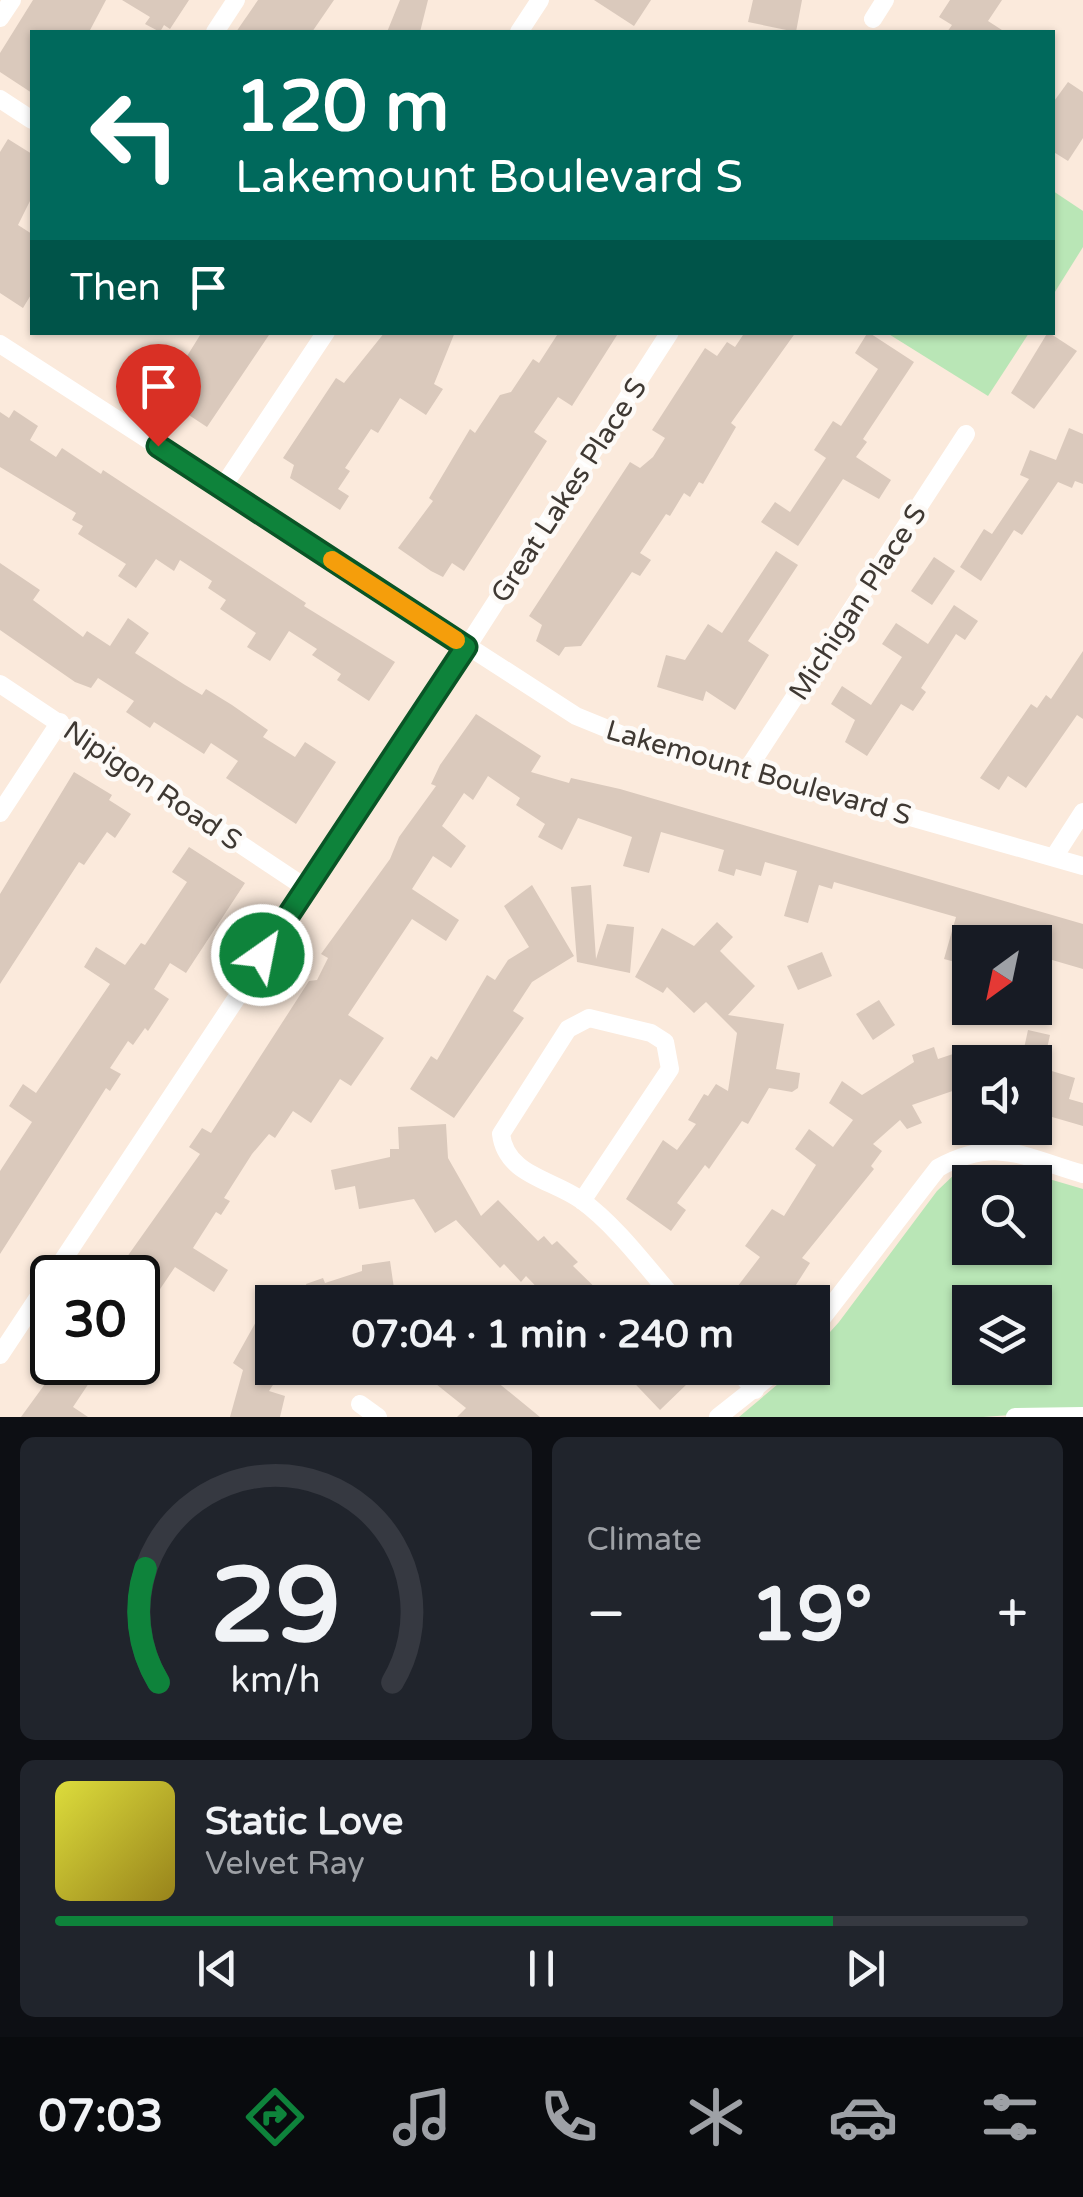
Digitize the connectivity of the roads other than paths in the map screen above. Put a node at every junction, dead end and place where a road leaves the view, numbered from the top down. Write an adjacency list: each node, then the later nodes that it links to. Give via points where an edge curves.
1 (12, 0): 5 (street)
2 (236, 0): 7 (street)
3 (540, 0): 8 (street)
4 (885, 0): 6 (street)
5 (0, 18)
6 (873, 18)
7 (216, 30)
8 (520, 30)
9 (0, 99): 10 (street)
10 (30, 119)
11 (324, 335): 15 (street)
12 (668, 335): 16 (street, Great Lakes Place S)
13 (0, 344): 15 (street, Lakemount Boulevard S)
14 (966, 434): 19 (street, Michigan Place S)
15 (222, 488): 16 (street, Lakemount Boulevard S)
16 (466, 647): 19 (street, Lakemount Boulevard S, via 576,716); 24 (street, Great Lakes Place S)
17 (0, 684): 18 (street, Nipigon Road S)
18 (60, 722): 20 (street); 24 (street, Nipigon Road S)
19 (748, 770): 22 (street, Lakemount Boulevard S)
20 (0, 812)
21 (1083, 812): 22 (street)
22 (1054, 857): 23 (street, Lakemount Boulevard S)
23 (1083, 866)
24 (306, 888): 29 (street, Great Lakes Place S)
25 (1083, 1174): 28 (street, via 998,1149 966,1152 938,1168)
26 (582, 1201): 26 (street, via 513,1165 502,1134 568,1029 590,1018 651,1033 665,1042 670,1069); 27 (street)
27 (661, 1285)
28 (830, 1308)
29 (0, 1355)
30 (750, 1385): 32 (street)
31 (761, 1385): 32 (street)
32 (755, 1390): 36 (street)
33 (360, 1404): 35 (street)
34 (1083, 1416): 37 (street)
35 (378, 1417)
36 (718, 1417)
37 (1015, 1417)

